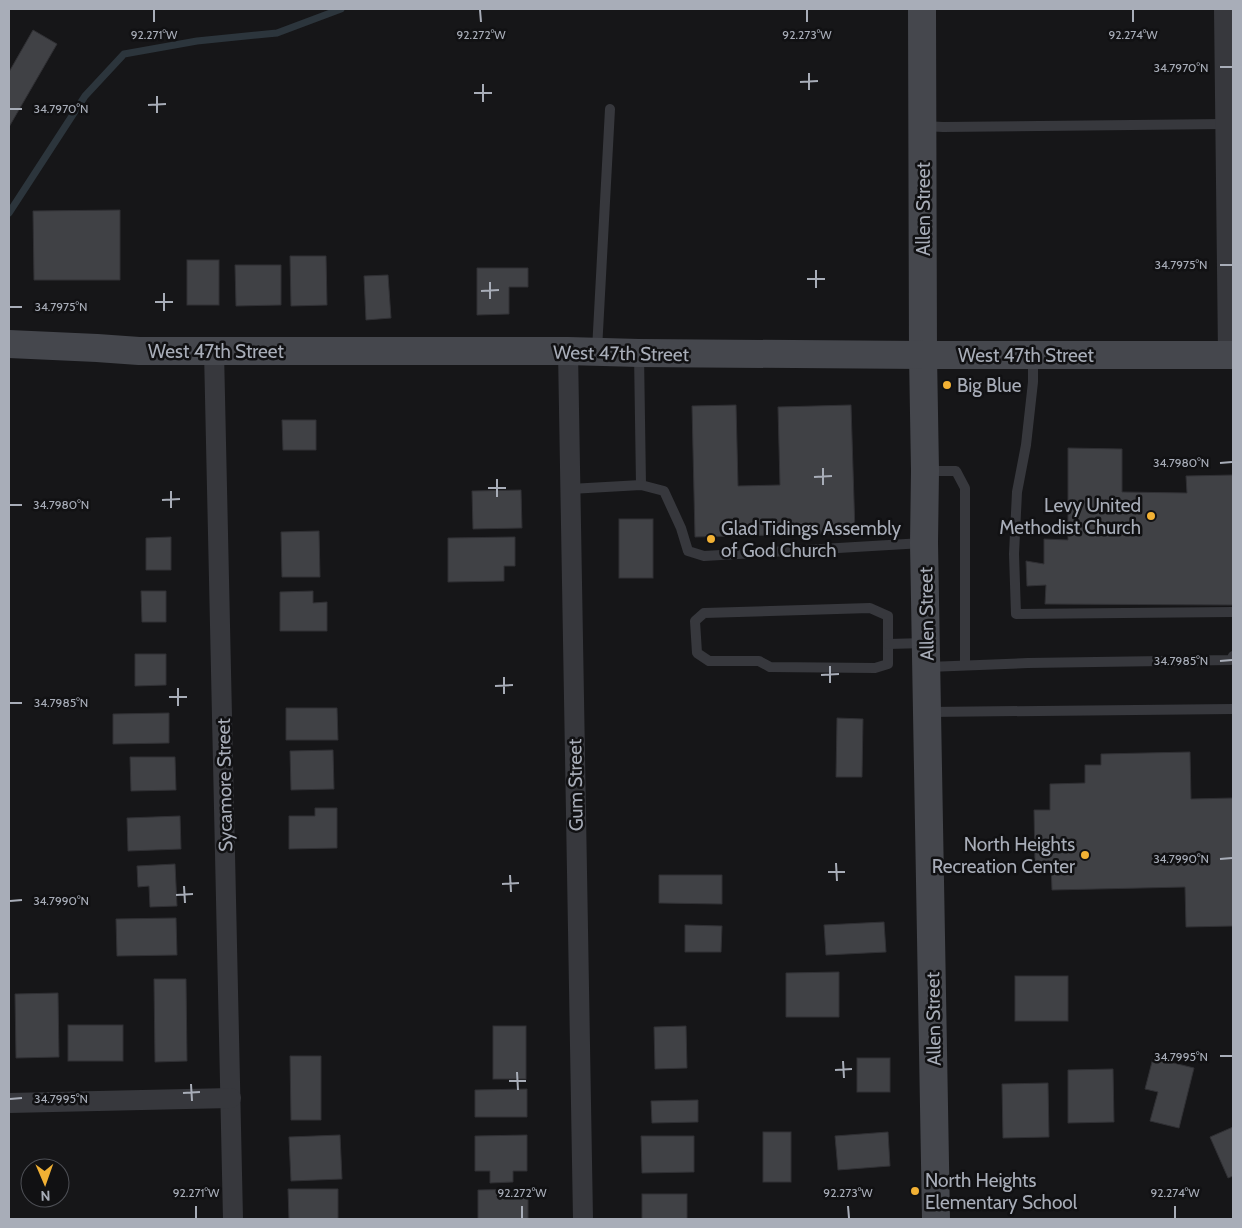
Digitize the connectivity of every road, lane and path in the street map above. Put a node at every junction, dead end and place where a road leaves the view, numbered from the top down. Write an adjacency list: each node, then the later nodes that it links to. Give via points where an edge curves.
1 (922, 9): 5 (street, Allen Street)
2 (1224, 9): 4 (street)
3 (610, 109): 9 (lane)
4 (1225, 124): 5 (lane); 13 (street)
5 (923, 126): 11 (street, Allen Street)
6 (9, 344): 7 (street, West 47th Street, via 139,351)
7 (214, 351): 8 (street, West 47th Street); 25 (street, Sycamore Street)
8 (568, 352): 9 (street, West 47th Street); 16 (street, Gum Street)
9 (597, 352): 10 (street, West 47th Street)
10 (639, 353): 11 (street, West 47th Street); 15 (lane)
11 (923, 355): 12 (street, West 47th Street); 14 (street, Allen Street)
12 (1033, 355): 13 (street, West 47th Street); 18 (lane, via 1026,445 1017,492 1016,614)
13 (1230, 355)
14 (925, 471): 17 (street, Allen Street); 22 (lane, via 956,471 965,488)
15 (641, 485): 16 (lane); 17 (lane, via 664,491 688,551 704,556)
16 (570, 490): 28 (street, Gum Street)
17 (924, 543): 20 (street, Allen Street)
18 (1233, 612)
19 (888, 644): 19 (lane, via 888,664 875,668 770,667 759,661 709,661 697,653 695,621 704,613 870,608 888,616); 20 (lane)
20 (926, 655): 22 (lane); 24 (street, Allen Street)
21 (1232, 658): 22 (lane)
22 (965, 665)
23 (1233, 709): 24 (lane)
24 (927, 712): 29 (street, Allen Street)
25 (231, 1098): 26 (street); 27 (street, Sycamore Street)
26 (9, 1102)
27 (233, 1219)
28 (583, 1219)
29 (936, 1219)

